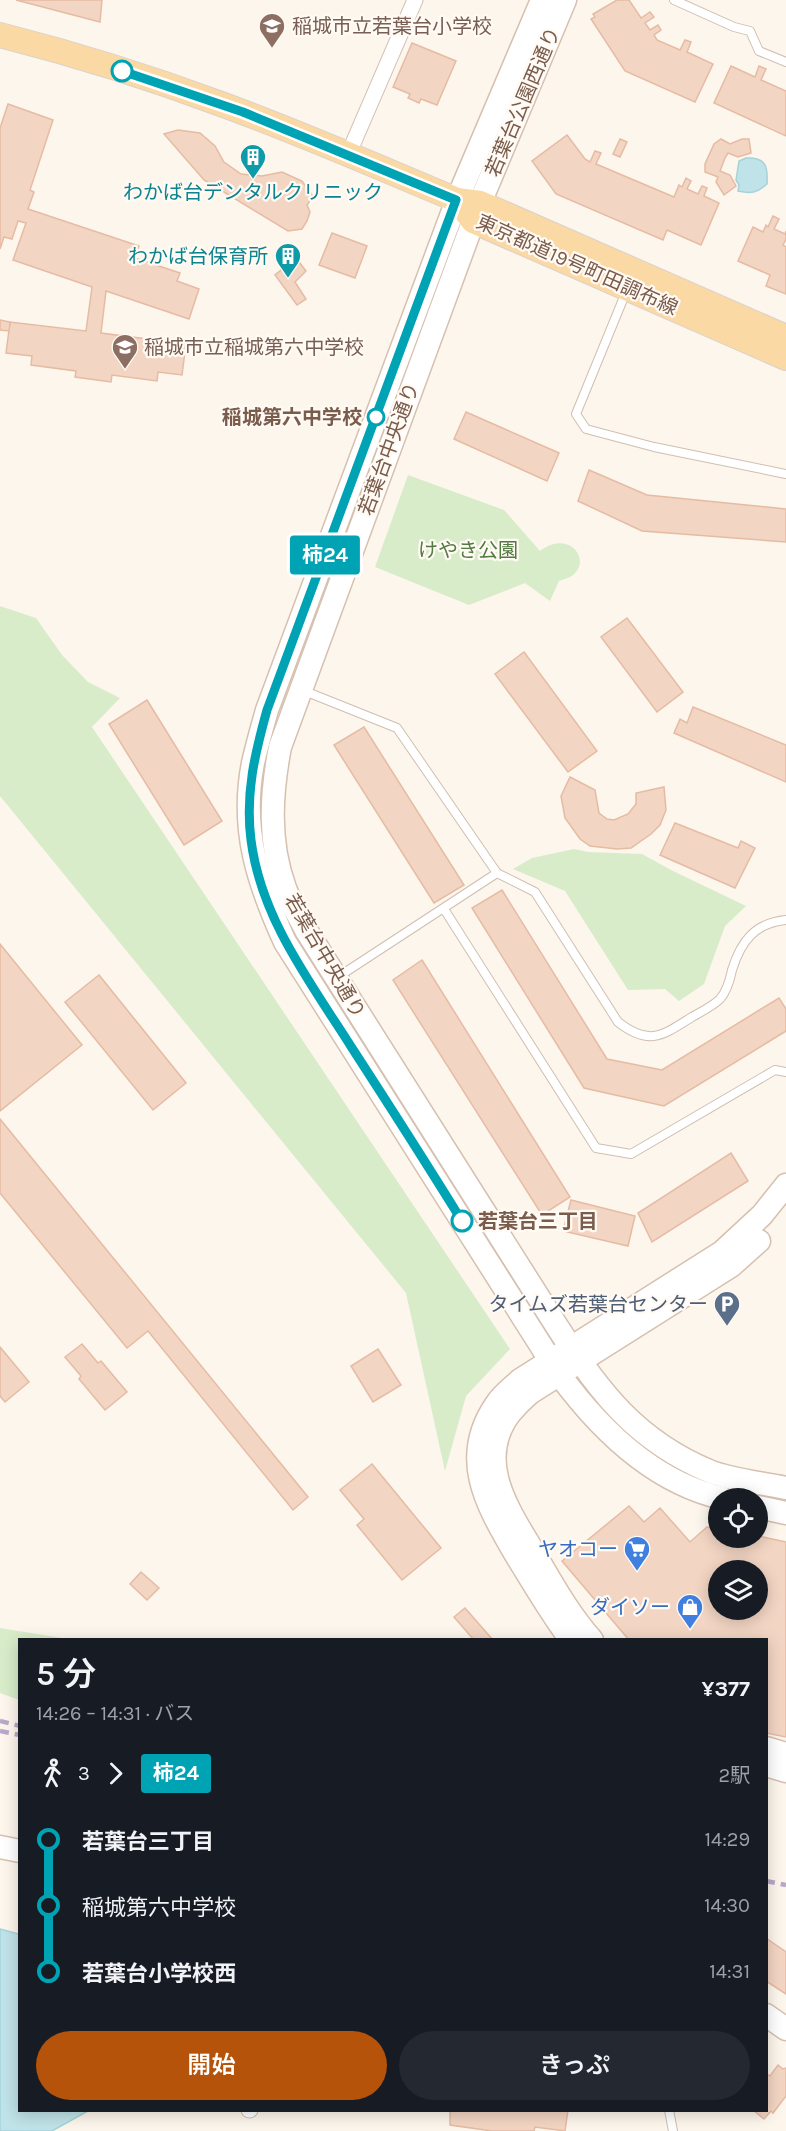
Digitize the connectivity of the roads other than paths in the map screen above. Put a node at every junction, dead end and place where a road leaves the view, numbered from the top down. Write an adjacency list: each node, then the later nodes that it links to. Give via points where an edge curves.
1 (415, 0): 7 (street)
2 (542, 0): 8 (street, 若葉台公園西通り)
3 (565, 0): 8 (street, 若葉台公園西通り)
4 (674, 0): 6 (lane, via 750,31 759,51)
5 (0, 35): 7 (main road, 東京都道19号町田調布線, via 210,100)
6 (786, 62)
7 (348, 154): 8 (main road, 東京都道19号町田調布線)
8 (470, 208): 9 (main road, 東京都道19号町田調布線); 10 (main road, 東京都道19号町田調布線); 13 (street, 若葉台中央通り); 22 (street, 若葉台中央通り, via 267,710 250,783 251,840 259,880 285,942)
9 (628, 288): 11 (main road, 東京都道19号町田調布線); 12 (lane, via 576,414 586,429)
10 (786, 337)
11 (786, 358)
12 (786, 474)
13 (301, 690): 14 (lane, via 397,728); 17 (street, 若葉台中央通り, via 280,747 272,822 285,889)
14 (497, 873): 15 (lane); 16 (lane, via 535,892 618,1022 649,1036 662,1036 719,1000 747,938 766,925)
15 (444, 909): 17 (lane); 18 (lane, via 596,1148 631,1154 775,1070)
16 (786, 920)
17 (336, 978): 21 (street, 若葉台中央通り)
18 (786, 1072)
19 (786, 1185): 21 (street, via 762,1215 722,1252)
20 (786, 1207): 21 (street, via 761,1238 730,1266)
21 (574, 1354): 22 (street); 23 (street, 若葉台中央通り, via 624,1416 674,1454 711,1472)
22 (555, 1367): 24 (street, 若葉台中央通り, via 577,1399 633,1454 664,1475); 27 (street, via 520,1380 498,1401 486,1422 478,1463 480,1485 494,1516); 28 (street, via 511,1412 501,1428 495,1464 497,1483 567,1608)
23 (786, 1488)
24 (708, 1495)
25 (768, 1509): 26 (street)
26 (786, 1513)
27 (569, 1638)
28 (590, 1638)
29 (768, 1749): 30 (street)
30 (786, 1754)
31 (768, 1766): 32 (street)
32 (786, 1771)
33 (0, 1847): 34 (street)
34 (18, 1851)
35 (768, 2016): 36 (street)
36 (786, 2029)
37 (669, 2112): 38 (lane)
38 (673, 2131)

